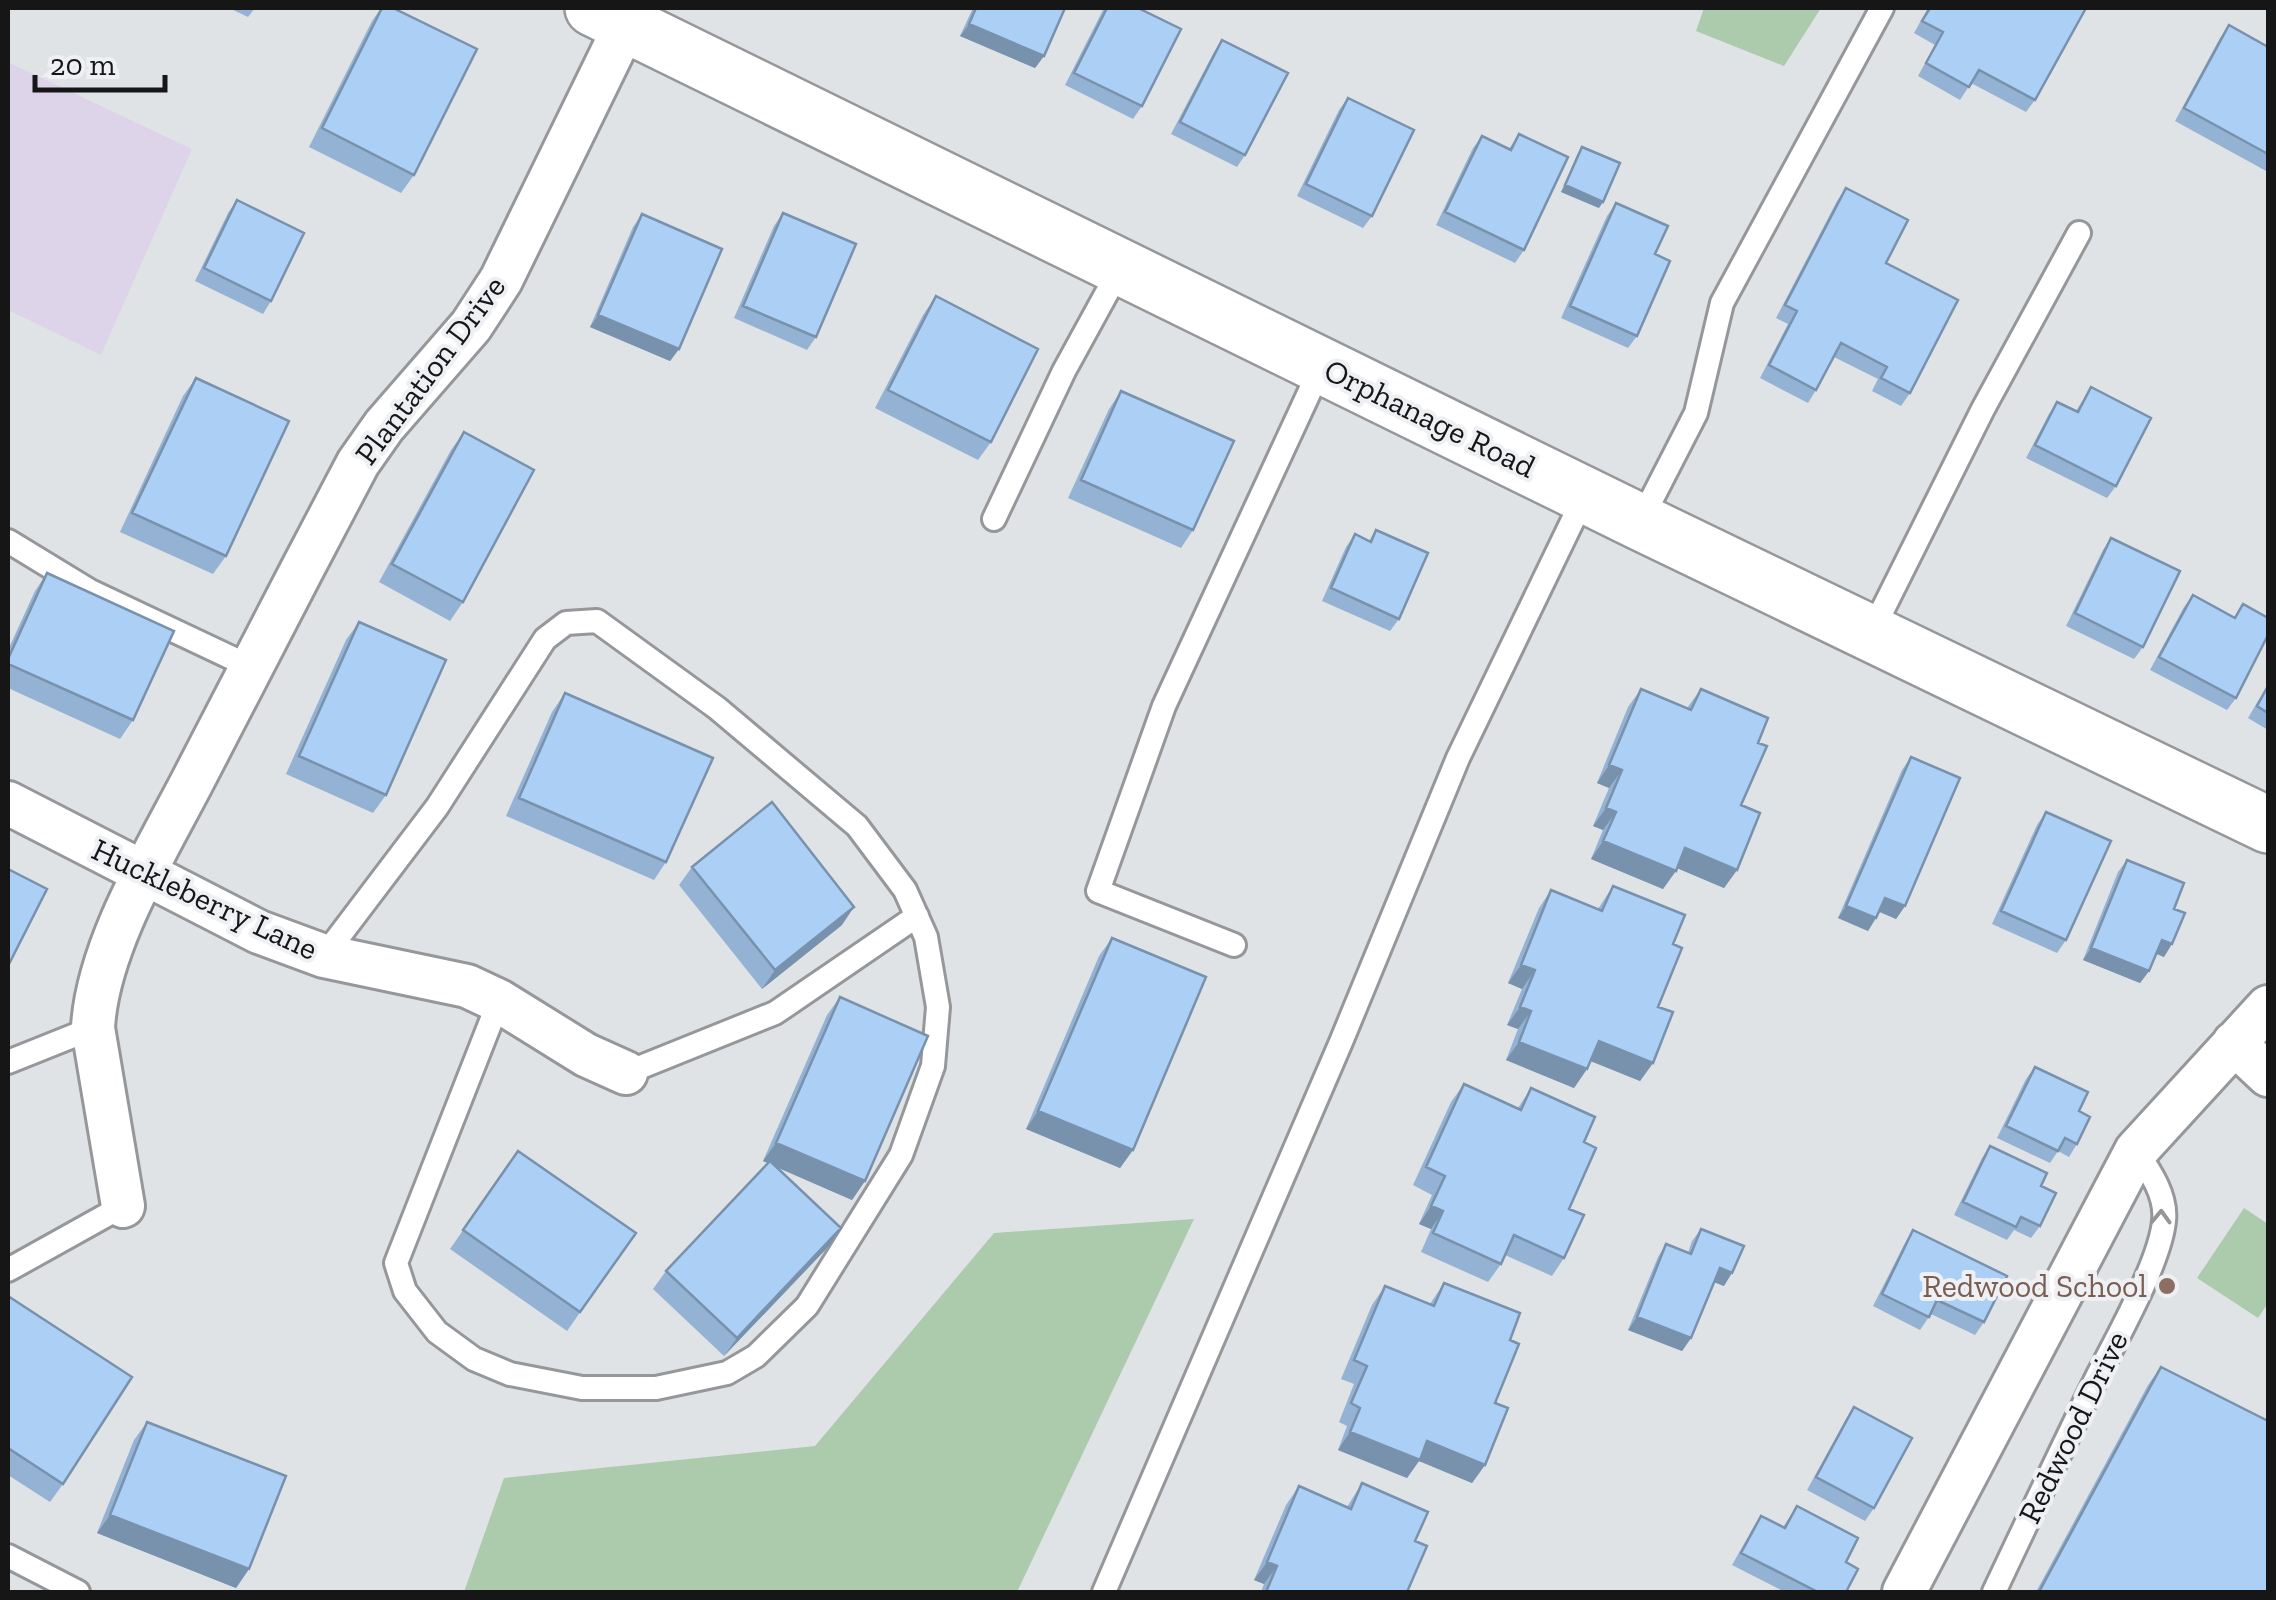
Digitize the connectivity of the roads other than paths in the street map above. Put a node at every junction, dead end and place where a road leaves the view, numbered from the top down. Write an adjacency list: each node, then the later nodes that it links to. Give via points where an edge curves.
1 (1882, 8): 8 (lane, via 1722,303 1696,413)
2 (610, 16): 4 (main road, Orphanage Road); 11 (street, Plantation Drive, via 501,280 472,326 358,463)
3 (2079, 233): 10 (lane)
4 (1121, 266): 5 (main road, Orphanage Road); 7 (lane)
5 (1322, 364): 6 (main road, Orphanage Road); 16 (lane, via 1164,706 1098,891)
6 (1586, 495): 8 (main road, Orphanage Road); 30 (lane, via 1458,758)
7 (994, 518)
8 (1640, 522): 10 (main road, Orphanage Road)
9 (8, 541): 11 (lane, via 90,591)
10 (1871, 633): 13 (main road, Orphanage Road)
11 (250, 667): 14 (street, Plantation Drive)
12 (8, 803): 14 (street, Huckleberry Lane)
13 (2268, 825)
14 (144, 874): 17 (street, Huckleberry Lane, via 259,932); 20 (street, Plantation Drive, via 104,966)
15 (917, 916): 17 (lane, via 857,826 717,708 597,621 566,622 545,640 437,806); 18 (lane, via 938,1006 933,1066 901,1155 807,1306 756,1356 727,1374 656,1388 582,1388 510,1374 437,1332 405,1291 396,1263); 23 (lane, via 774,1013)
16 (1234, 945)
17 (324, 956): 18 (street, Huckleberry Lane, via 466,986)
18 (499, 1002): 23 (street, Huckleberry Lane)
19 (2268, 1007): 21 (street)
20 (93, 1028): 22 (lane); 26 (street, Plantation Drive)
21 (2234, 1043): 24 (street); 25 (street)
22 (8, 1062)
23 (626, 1073)
24 (2268, 1075)
25 (2136, 1151): 31 (street); 32 (lane, Redwood Drive, one-way to 25, via 2154,1255 2163,1204)
26 (123, 1206): 27 (lane)
27 (8, 1270)
28 (8, 1556): 29 (lane)
29 (78, 1592)
30 (1104, 1592)
31 (1904, 1592)
32 (1994, 1592)

